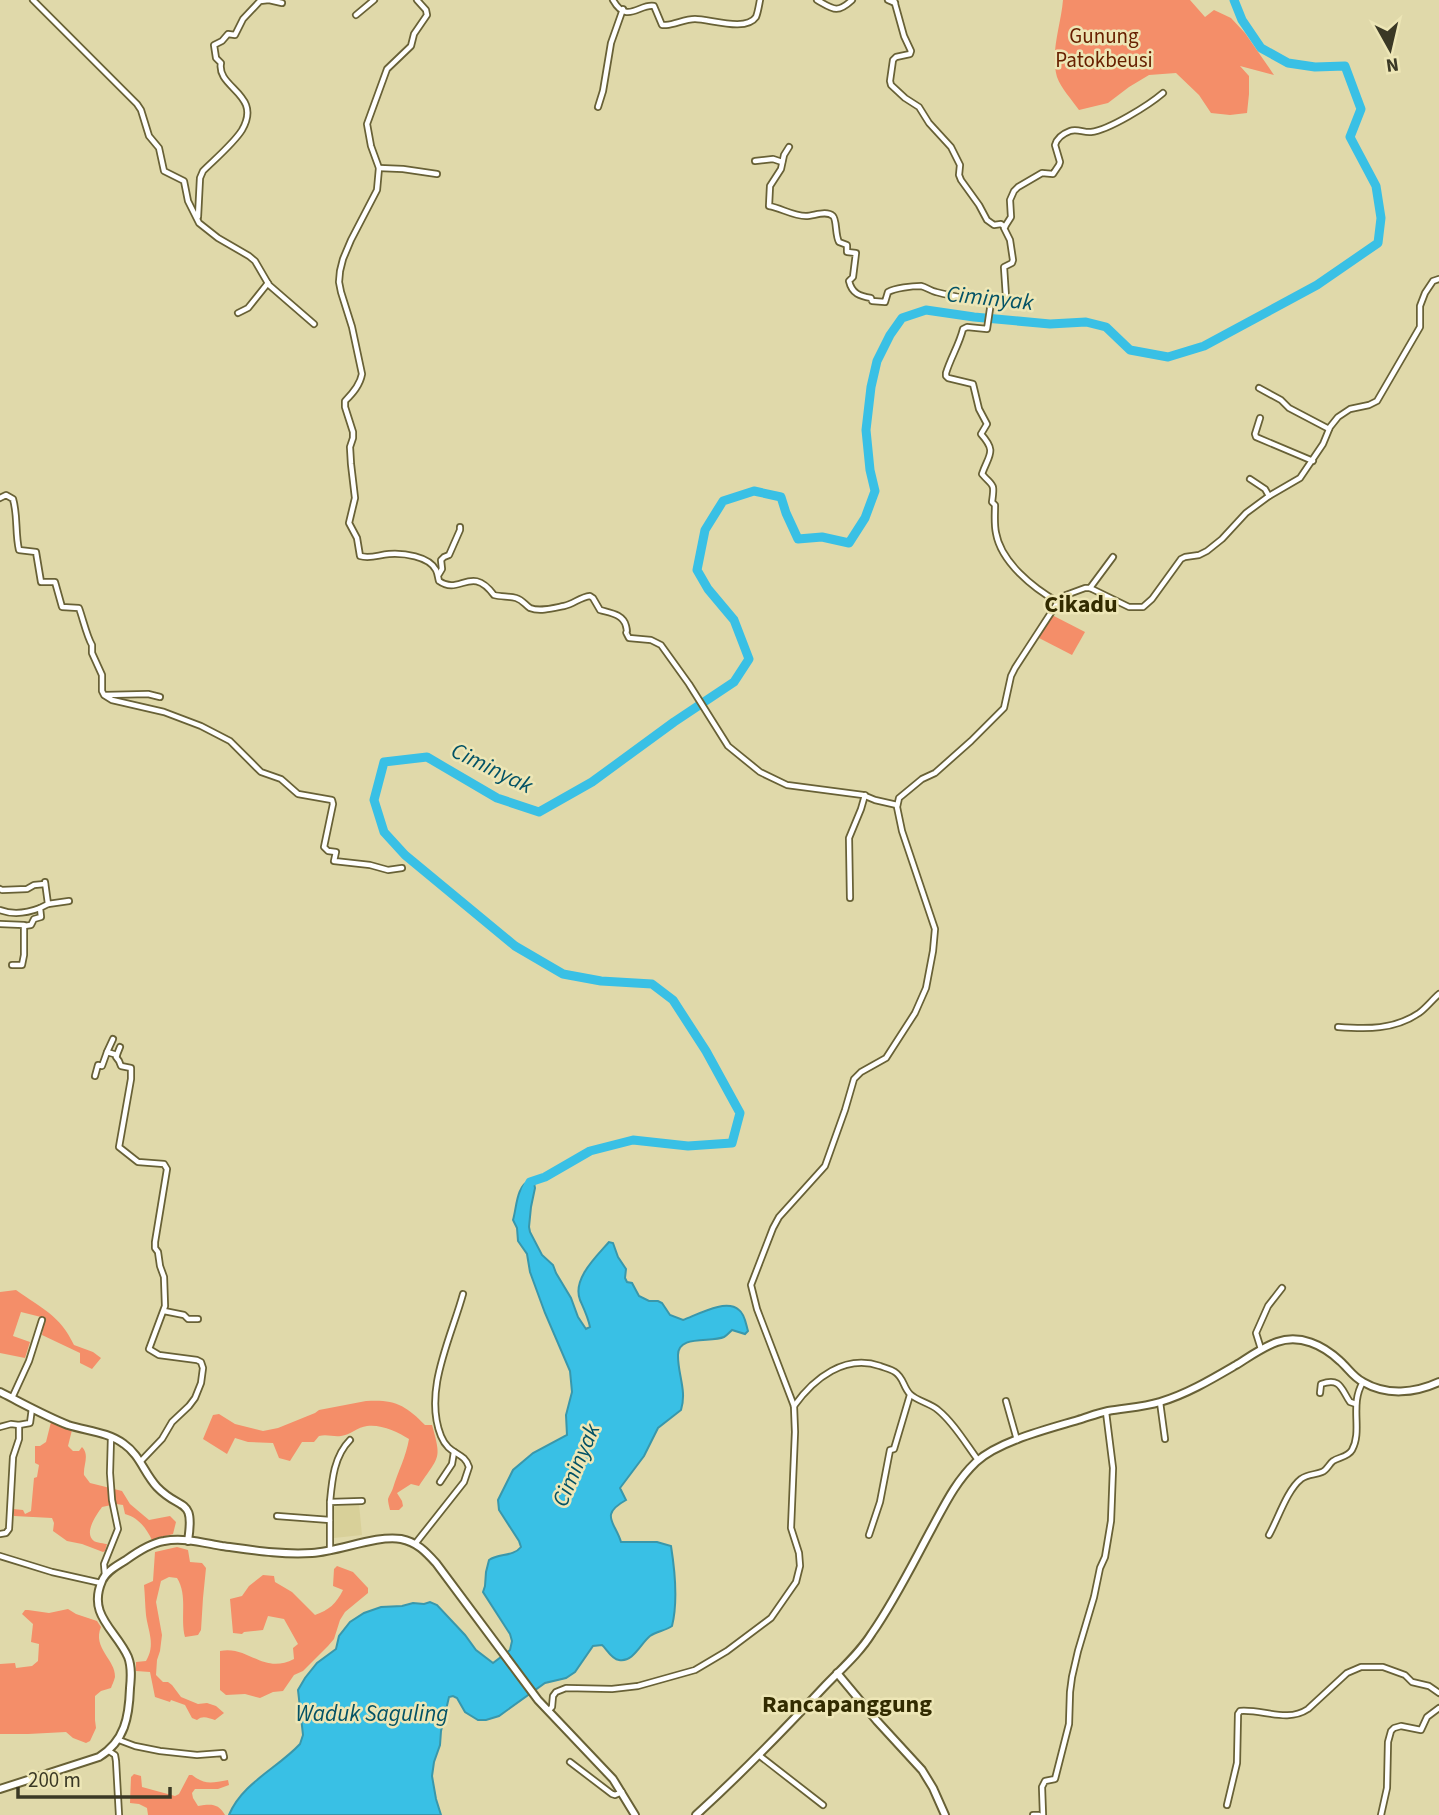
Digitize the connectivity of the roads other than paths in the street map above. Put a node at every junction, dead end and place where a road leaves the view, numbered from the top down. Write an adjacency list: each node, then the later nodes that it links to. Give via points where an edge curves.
1 (33, 0): 20 (street, via 138,104 150,140 159,148 164,171 184,181)
2 (374, 0): 12 (street)
3 (417, 0): 18 (street, via 427,15 411,46 387,69 367,124)
4 (613, 0): 11 (street)
5 (760, 0): 11 (street, via 753,20 736,24 694,19 662,25 651,4 635,12)
6 (817, 0): 7 (street, via 833,9 844,8)
7 (852, 0)
8 (888, 0): 9 (street)
9 (895, 2): 21 (street, via 911,51 893,60 891,85 919,107 951,147 961,180 987,220)
10 (282, 3): 20 (street, via 260,1 235,34 214,46 220,70 247,110 241,132 200,178)
11 (622, 9): 14 (street)
12 (356, 15)
13 (1163, 93): 21 (street, via 1101,129 1090,133 1072,130 1059,137 1055,145 1059,166 1052,174 1042,173 1016,189)
14 (598, 107)
15 (789, 147): 17 (street)
16 (755, 161): 17 (street)
17 (782, 162): 24 (street, via 770,186 769,206 802,216 831,214 836,219 839,242 847,245 847,252 856,253 849,281 855,293 885,302 888,292 896,288 919,286)
18 (379, 167): 19 (street); 36 (street, via 377,190 343,259 339,282 362,374 345,401 353,432 355,498 349,523 363,557 415,556 433,566)
19 (437, 174)
20 (198, 218): 23 (street, via 218,238 255,261)
21 (1005, 227): 24 (street, via 1013,260 1004,267 1005,299)
22 (1439, 279): 29 (street, via 1425,293 1420,327 1377,401 1343,413)
23 (270, 286): 25 (street); 26 (street)
24 (991, 302): 38 (street, via 988,328 965,327 946,376 973,384 987,424 981,434 991,453 982,474 992,482 995,533 1001,550 1034,587)
25 (238, 313)
26 (314, 324)
27 (1259, 388): 29 (street)
28 (1260, 418): 30 (street, via 1256,437)
29 (1329, 429): 30 (street)
30 (1313, 461): 32 (street, via 1300,478)
31 (1250, 479): 32 (street)
32 (1269, 496): 37 (street, via 1208,551 1181,559 1143,607 1129,607)
33 (0, 498): 39 (street, via 13,499 19,550 36,552 41,582 55,582 62,607 79,608 102,675)
34 (460, 527): 36 (street, via 449,555 441,560)
35 (1113, 556): 37 (street)
36 (438, 575): 41 (street, via 446,586 475,581 494,595 515,597 536,609 571,605 590,596 600,610 622,618 629,638 661,645 728,746 760,772 787,785)
37 (1090, 588): 38 (street)
38 (1058, 602): 42 (street, via 1014,668 1004,708)
39 (104, 695): 40 (street); 43 (street, via 111,701 177,715 201,726 230,741 261,772 281,779 298,794 332,800 324,847 336,852 334,861)
40 (160, 697)
41 (864, 795): 42 (street); 45 (street, via 849,838)
42 (897, 805): 75 (street, via 935,929 928,980 920,1004 886,1058 854,1079 823,1170 773,1228 751,1285)
43 (402, 868)
44 (0, 889): 47 (street, via 27,890 45,883)
45 (850, 898)
46 (69, 901): 47 (street)
47 (48, 904): 48 (street)
48 (40, 908): 49 (street, via 17,913); 51 (street, via 41,917)
49 (0, 910)
50 (0, 924): 51 (street)
51 (24, 926): 52 (street, via 22,965)
52 (12, 965)
53 (1439, 994): 54 (street, via 1422,1011 1395,1025)
54 (1338, 1027)
55 (113, 1039): 57 (street)
56 (120, 1047): 58 (street)
57 (107, 1052): 58 (street); 59 (street)
58 (117, 1055): 62 (street, via 121,1066 131,1068 119,1147 138,1162 164,1164 167,1169 155,1242 164,1277)
59 (95, 1076)
60 (1282, 1289): 65 (street, via 1256,1333)
61 (463, 1294): 84 (street, via 436,1388 437,1423 443,1441)
62 (164, 1311): 63 (street); 86 (street, via 149,1350 201,1362 201,1383 189,1406)
63 (198, 1319)
64 (42, 1320): 71 (street)
65 (1262, 1349): 66 (main road, via 1278,1341 1304,1340 1339,1360); 73 (main road)
66 (1363, 1382): 67 (main road, via 1401,1392); 74 (street)
67 (1439, 1382)
68 (0, 1392): 71 (main road)
69 (1320, 1394): 74 (street, via 1321,1384 1331,1381)
70 (910, 1395): 75 (street, via 897,1373 877,1365 850,1363 818,1380); 85 (street, via 945,1416); 93 (street, via 890,1450)
71 (12, 1398): 76 (main road)
72 (1006, 1401): 83 (street)
73 (1160, 1402): 77 (main road); 81 (street)
74 (1356, 1404): 94 (street, via 1352,1450 1321,1472 1299,1480)
75 (794, 1406): 104 (street, via 792,1528 800,1566 796,1582 771,1618 695,1670 638,1686 566,1688 556,1692)
76 (32, 1408): 78 (street, via 30,1423); 80 (main road)
77 (1105, 1412): 83 (main road); 119 (street, via 1114,1468 1109,1535 1074,1670 1065,1742 1055,1779 1042,1786)
78 (19, 1425): 79 (street); 92 (street, via 9,1529)
79 (0, 1426)
80 (111, 1437): 86 (main road); 99 (street, via 112,1500 118,1529 104,1564)
81 (1165, 1439)
82 (350, 1440): 89 (street, via 339,1455)
83 (1017, 1440): 85 (main road)
84 (454, 1452): 87 (street); 96 (street, via 467,1459 468,1474)
85 (978, 1460): 101 (main road, via 955,1487 867,1642)
86 (141, 1461): 95 (main road, via 155,1486 189,1512)
87 (440, 1482)
88 (362, 1501): 89 (street)
89 (330, 1502): 91 (street)
90 (277, 1516): 91 (street)
91 (330, 1520): 97 (street)
92 (0, 1534)
93 (869, 1535)
94 (1269, 1535)
95 (188, 1541): 97 (main road, via 250,1550); 99 (main road, via 155,1544)
96 (415, 1544): 97 (main road, via 389,1538); 104 (main road, via 451,1581)
97 (330, 1552)
98 (0, 1556): 100 (street)
99 (105, 1575): 100 (main road)
100 (101, 1583): 105 (main road, via 99,1610 131,1668 127,1721)
101 (837, 1673): 107 (main road); 117 (main road, via 922,1770)
102 (1439, 1693): 113 (street, via 1383,1667 1361,1667 1347,1673 1301,1714 1240,1711 1237,1763)
103 (1439, 1707): 120 (street, via 1427,1717 1422,1730 1401,1726 1391,1731)
104 (548, 1711): 111 (main road)
105 (119, 1740): 106 (main road); 108 (street, via 148,1749 220,1753)
106 (109, 1751): 110 (main road); 114 (street, via 116,1761)
107 (760, 1756): 112 (street); 116 (main road)
108 (224, 1757)
109 (570, 1762): 111 (street, via 612,1794)
110 (0, 1789)
111 (622, 1791): 115 (main road)
112 (823, 1805)
113 (1227, 1805)
114 (119, 1815)
115 (635, 1815)
116 (696, 1815)
117 (945, 1815)
118 (1032, 1815): 119 (street)
119 (1041, 1815)
120 (1381, 1815)

